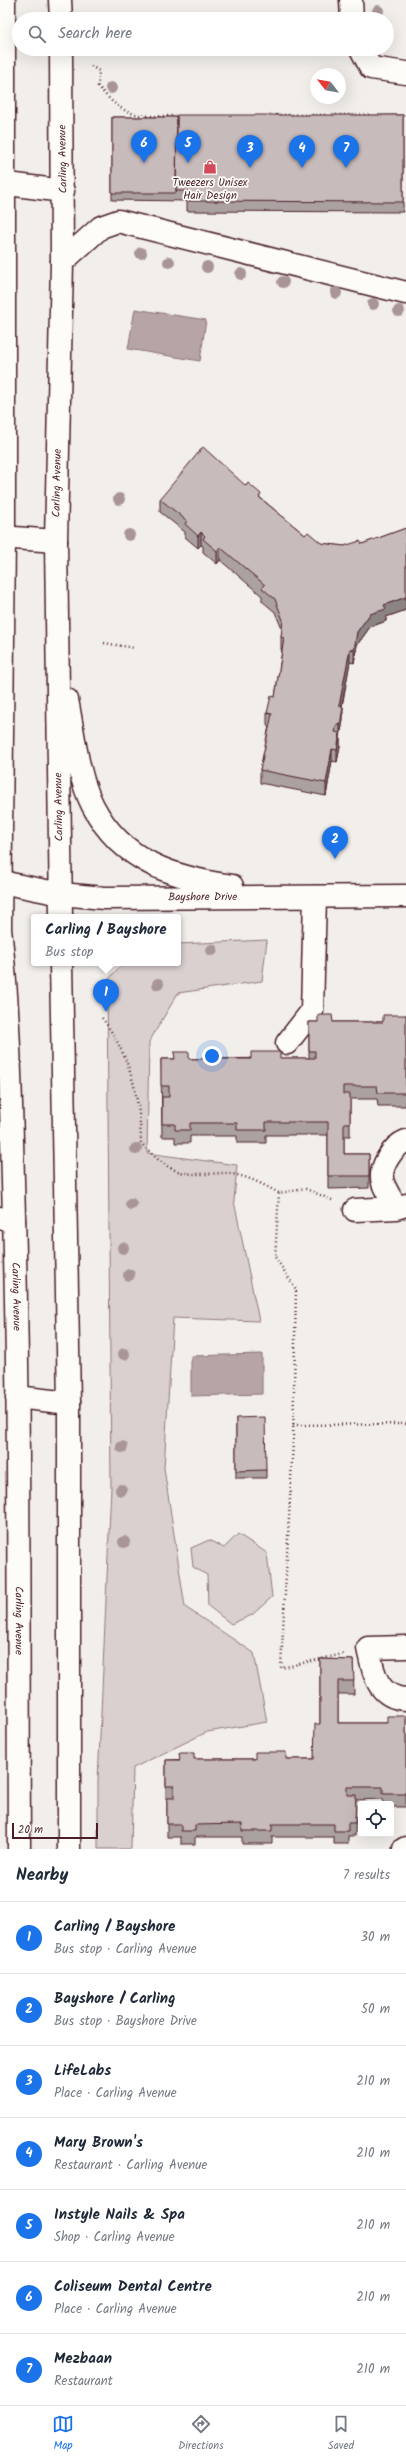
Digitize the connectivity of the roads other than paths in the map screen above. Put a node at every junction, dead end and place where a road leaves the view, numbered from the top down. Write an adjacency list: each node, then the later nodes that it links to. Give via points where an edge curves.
1 (4, 0): 9 (main road, Carling Avenue)
2 (60, 0): 4 (main road)
3 (350, 0): 5 (main road)
4 (61, 12)
5 (351, 12)
6 (61, 56): 10 (main road, Carling Avenue)
7 (365, 56): 8 (main road, via 371,68)
8 (406, 73)
9 (1, 183): 10 (main road); 13 (main road, Carling Avenue)
10 (63, 191): 11 (main road, Carling Avenue)
11 (62, 262): 12 (main road, via 101,227 118,221); 15 (main road, Carling Avenue)
12 (406, 293)
13 (1, 359): 14 (main road, Carling Avenue)
14 (2, 537): 15 (main road); 17 (main road, Carling Avenue)
15 (56, 541): 16 (main road, Carling Avenue)
16 (57, 653): 18 (main road, Carling Avenue); 20 (main road, via 84,778 93,805 118,842 154,866 196,881)
17 (1, 882): 18 (main road, Bayshore Drive); 27 (main road, Carling Avenue)
18 (61, 894): 20 (main road, Bayshore Drive, via 104,898); 21 (main road, Carling Avenue)
19 (406, 896): 20 (main road, Bayshore Drive)
20 (311, 897): 23 (main road, via 312,1011)
21 (61, 914)
22 (61, 966): 29 (main road)
23 (287, 1043)
24 (406, 1141): 25 (main road, via 400,1143 386,1158 382,1181)
25 (401, 1207): 26 (main road)
26 (355, 1210)
27 (7, 1220): 28 (main road, Carling Avenue)
28 (17, 1397): 29 (main road); 32 (main road, Carling Avenue)
29 (69, 1403): 33 (main road)
30 (406, 1647): 31 (main road, via 368,1648 373,1675 382,1691 398,1699)
31 (406, 1699)
32 (19, 1849)
33 (70, 1849)

